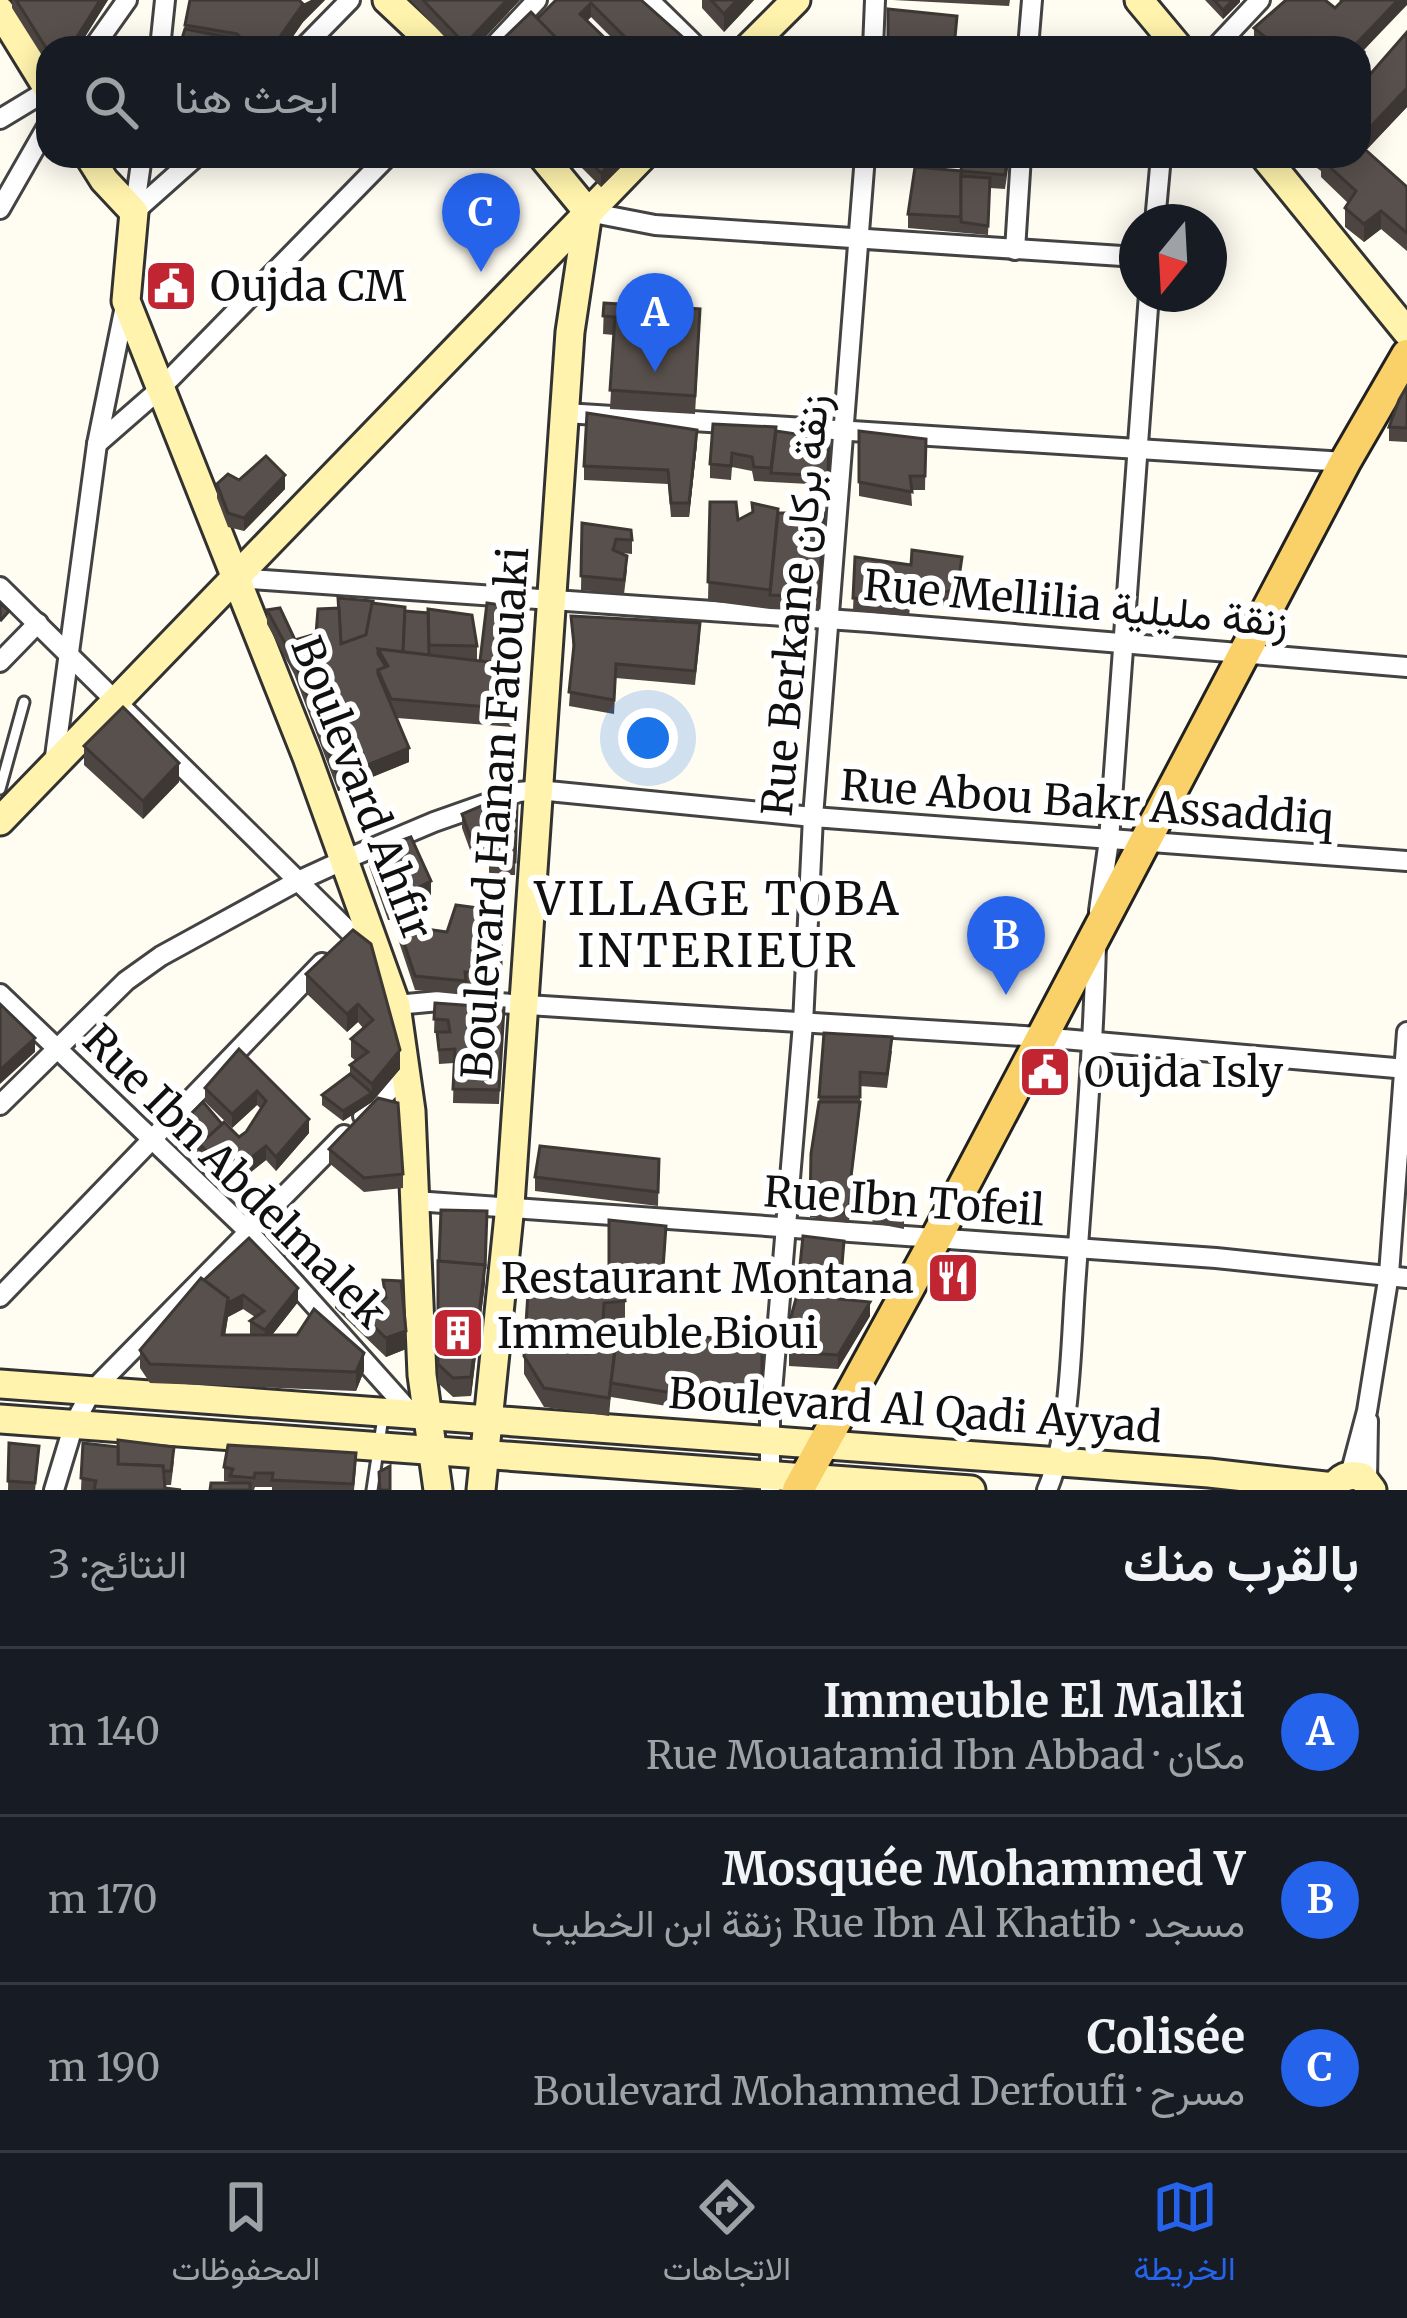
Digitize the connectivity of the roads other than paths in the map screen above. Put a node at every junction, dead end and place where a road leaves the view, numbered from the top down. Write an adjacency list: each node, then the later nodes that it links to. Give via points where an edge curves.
1 (127, 0): 13 (street)
2 (165, 0): 14 (street)
3 (350, 0): 15 (street)
4 (387, 0): 16 (street)
5 (537, 0): 17 (street)
6 (649, 0): 18 (street)
7 (796, 0): 19 (street)
8 (875, 0): 20 (street)
9 (1032, 0): 21 (street)
10 (1139, 0): 22 (street)
11 (1260, 0): 23 (street)
12 (0, 11): 24 (street)
13 (102, 36)
14 (161, 36)
15 (315, 36)
16 (425, 36)
17 (503, 36)
18 (686, 36)
19 (760, 36)
20 (874, 36)
21 (1029, 36)
22 (1169, 36)
23 (1226, 36)
24 (36, 70)
25 (36, 96): 26 (street)
26 (0, 119)
27 (36, 145): 39 (street)
28 (96, 168): 40 (street)
29 (140, 168): 40 (street)
30 (184, 168): 40 (street)
31 (376, 168): 49 (street)
32 (552, 168): 41 (street)
33 (631, 168): 41 (street)
34 (865, 168): 42 (street, Rue Berkane زنقة بركان)
35 (1020, 168): 43 (street)
36 (1160, 168): 38 (street)
37 (1284, 168): 47 (street)
38 (1157, 204)
39 (0, 209)
40 (134, 212): 45 (street, Boulevard Ahfir)
41 (587, 212): 42 (street, via 640,224); 50 (street, Boulevard Hanan Fatouaki); 55 (street)
42 (860, 238): 43 (street); 51 (street, Rue Berkane زنقة بركان)
43 (1015, 250): 44 (street)
44 (1119, 255)
45 (126, 301): 49 (street, Boulevard Ahfir); 52 (street)
46 (1148, 312): 53 (street)
47 (1407, 332)
48 (1407, 355): 54 (main road)
49 (160, 388): 52 (street); 55 (street, Boulevard Ahfir)
50 (565, 413): 51 (street); 57 (street, Boulevard Hanan Fatouaki)
51 (845, 429): 53 (street); 58 (street, Rue Berkane زنقة بركان)
52 (97, 444): 62 (street)
53 (1138, 447): 54 (street); 60 (street)
54 (1346, 462): 61 (main road)
55 (236, 578): 57 (street, Rue Mellilia زنقة مليلية); 66 (street); 73 (street, Boulevard Ahfir)
56 (0, 587): 59 (street)
57 (551, 600): 58 (street, Rue Mellilia زنقة مليلية); 68 (street, Boulevard Hanan Fatouaki)
58 (830, 620): 60 (street, Rue Mellilia زنقة مليلية); 70 (street, Rue Berkane زنقة بركان)
59 (38, 623): 62 (street); 63 (street)
60 (1124, 643): 61 (street, Rue Mellilia زنقة مليلية); 71 (street)
61 (1244, 652): 64 (street, Rue Mellilia زنقة مليلية); 72 (main road)
62 (69, 653): 66 (street); 67 (street)
63 (0, 662)
64 (1407, 667)
65 (24, 702): 69 (lane)
66 (118, 703): 67 (street); 75 (street)
67 (53, 768): 69 (street)
68 (538, 790): 70 (street, Rue Abou Bakr Assaddiq); 73 (street, Rue Abou Bakr Assaddiq); 81 (street, Boulevard Hanan Fatouaki)
69 (4, 802)
70 (813, 818): 71 (street, Rue Abou Bakr Assaddiq); 82 (street, Rue Berkane زنقة بركان)
71 (1109, 839): 72 (street, Rue Abou Bakr Assaddiq); 76 (street)
72 (1145, 844): 74 (street, Rue Abou Bakr Assaddiq); 76 (main road)
73 (344, 860): 75 (street, Rue Abou Bakr Assaddiq); 78 (street, Boulevard Ahfir)
74 (1407, 861)
75 (296, 882): 77 (street); 86 (street, Rue Abou Bakr Assaddiq, via 136,973)
76 (1096, 932): 84 (main road); 85 (street)
77 (351, 933): 78 (street); 90 (street)
78 (383, 963): 80 (street, Boulevard Ahfir)
79 (0, 994): 86 (street, Rue Ibn Abdelmalek)
80 (396, 1005): 81 (street); 88 (street, Boulevard Ahfir)
81 (524, 1007): 82 (street); 92 (street, Boulevard Hanan Fatouaki)
82 (803, 1024): 84 (street); 93 (street, Rue Berkane زنقة بركان)
83 (1407, 1031): 87 (street)
84 (1040, 1037): 85 (street); 95 (main road)
85 (1093, 1042): 87 (street); 96 (street)
86 (56, 1046): 89 (street, Rue Abou Bakr Assaddiq); 90 (street, Rue Ibn Abdelmalek)
87 (1405, 1069): 97 (street)
88 (407, 1072): 91 (street, Boulevard Ahfir); 94 (street)
89 (0, 1106)
90 (154, 1137): 94 (street, Rue Ibn Abdelmalek); 98 (street)
91 (415, 1201): 92 (street, Rue Ibn Tofeil); 101 (street, Boulevard Ahfir, via 420,1348)
92 (510, 1205): 93 (street, Rue Ibn Tofeil); 103 (street, Boulevard Hanan Fatouaki)
93 (785, 1230): 95 (street, Rue Ibn Tofeil); 105 (street, Rue Berkane زنقة بركان)
94 (248, 1231): 100 (street); 101 (street, Rue Ibn Abdelmalek)
95 (935, 1240): 96 (street, Rue Ibn Tofeil); 106 (main road)
96 (1078, 1250): 97 (street, Rue Ibn Tofeil); 110 (street)
97 (1398, 1276): 112 (street, via 1367,1411)
98 (0, 1297)
99 (0, 1384): 100 (street, Boulevard Al Qadi Ayyad)
100 (92, 1392): 101 (street, Boulevard Al Qadi Ayyad); 104 (street)
101 (408, 1413): 103 (street, Boulevard Al Qadi Ayyad); 107 (lane); 108 (street, Boulevard Ahfir)
102 (0, 1419): 104 (street, Boulevard Al Qadi Ayyad)
103 (488, 1421): 105 (street, Boulevard Al Qadi Ayyad); 109 (street, Boulevard Hanan Fatouaki)
104 (74, 1424): 107 (street, Boulevard Al Qadi Ayyad); 113 (street)
105 (772, 1442): 106 (street, Boulevard Al Qadi Ayyad); 111 (street, Rue Berkane زنقة بركان)
106 (822, 1446): 110 (street, Boulevard Al Qadi Ayyad); 111 (main road)
107 (376, 1447): 108 (street, Boulevard Al Qadi Ayyad); 114 (lane)
108 (434, 1452): 109 (street, Boulevard Al Qadi Ayyad); 115 (street, Boulevard Ahfir)
109 (484, 1453): 111 (street, Boulevard Al Qadi Ayyad); 116 (street, Boulevard Hanan Fatouaki)
110 (1057, 1462): 112 (street, Boulevard Al Qadi Ayyad); 118 (street)
111 (786, 1484): 117 (street, Boulevard Al Qadi Ayyad)
112 (1360, 1486)
113 (54, 1490)
114 (371, 1490)
115 (438, 1490)
116 (481, 1490)
117 (971, 1490)
118 (1047, 1490)

